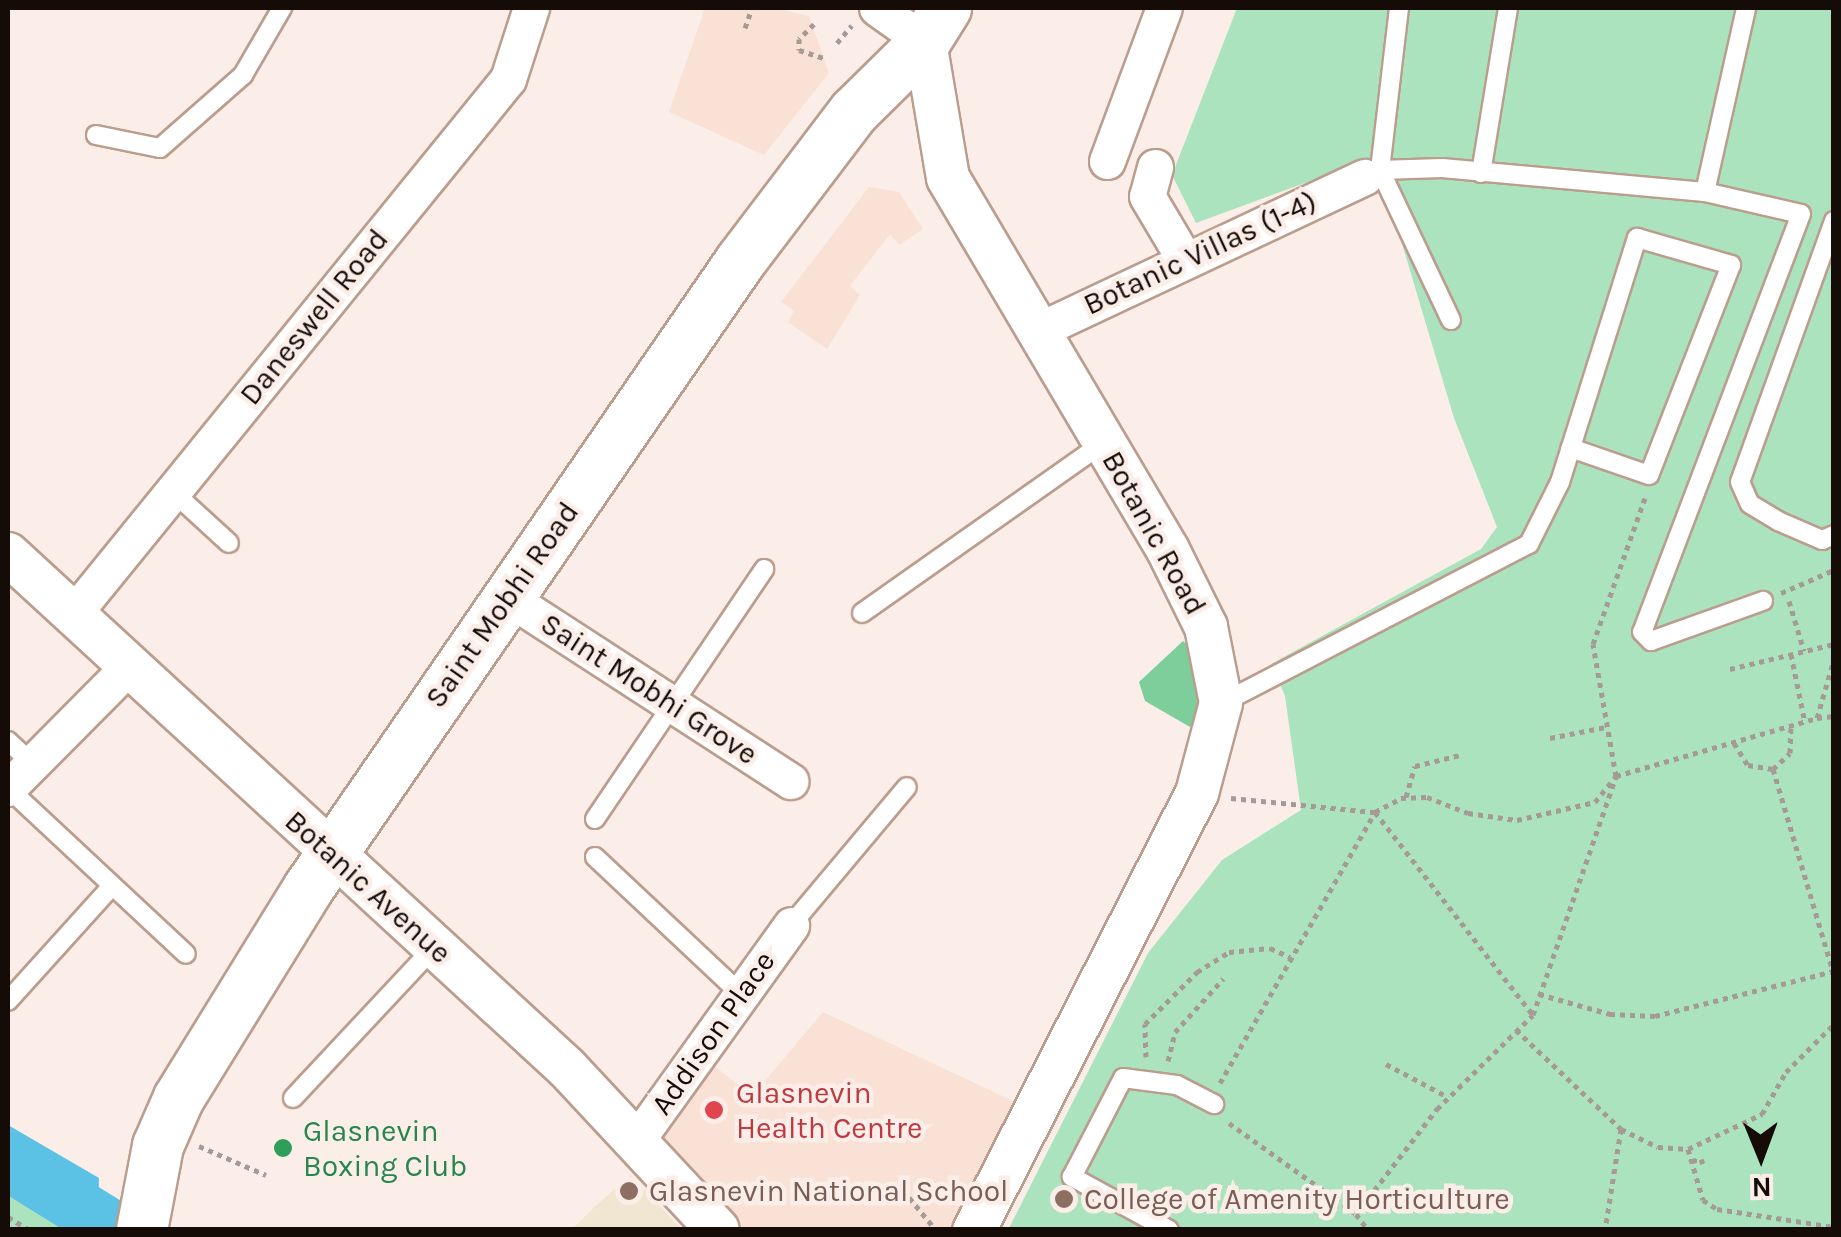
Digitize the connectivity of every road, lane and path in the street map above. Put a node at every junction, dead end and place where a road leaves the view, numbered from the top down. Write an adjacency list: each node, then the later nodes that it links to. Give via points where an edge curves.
1 (282, 8): 13 (lane, via 243,75 160,148)
2 (531, 8): 26 (street, Daneswell Road, via 508,79)
3 (752, 8): 11 (path)
4 (877, 8): 10 (street)
5 (1164, 8): 14 (street)
6 (1400, 8): 16 (lane)
7 (1508, 8): 17 (lane)
8 (1746, 8): 18 (lane)
9 (814, 24): 12 (path, via 798,39 799,50)
10 (935, 25): 22 (street, Botanic Road, via 948,178); 33 (main road, Saint Mobhi Road, via 844,124)
11 (746, 28)
12 (826, 59)
13 (96, 135)
14 (1107, 162)
15 (1155, 167): 20 (street, via 1147,196)
16 (1373, 173): 17 (lane); 20 (street, Botanic Villas (1-4)); 21 (lane)
17 (1481, 173): 18 (lane)
18 (1705, 192): 34 (lane, via 1801,214 1642,632 1650,640)
19 (1834, 221): 27 (lane, via 1740,482 1750,504 1778,521 1822,540)
20 (1185, 260): 22 (street, Botanic Villas (1-4))
21 (1451, 320)
22 (1037, 332): 44 (street, Botanic Road, via 1206,626)
23 (1571, 448): 25 (lane); 25 (lane, via 1637,238 1731,266); 44 (lane, via 1529,544)
24 (1089, 453): 36 (lane)
25 (1649, 475): 48 (path, via 1593,644)
26 (172, 492): 28 (lane); 35 (street, Daneswell Road)
27 (1834, 535)
28 (229, 543)
29 (8, 554): 35 (street, Botanic Avenue)
30 (764, 569): 43 (lane)
31 (1834, 570): 32 (path)
32 (1786, 590): 34 (path); 38 (path)
33 (507, 597): 43 (street, Saint Mobhi Grove); 62 (main road, Saint Mobhi Road)
34 (1762, 601)
35 (74, 613): 41 (street, Botanic Avenue)
36 (862, 613)
37 (1834, 644): 38 (path)
38 (1804, 651): 39 (path)
39 (1791, 654): 42 (path); 47 (path)
40 (1834, 659): 46 (path)
41 (128, 666): 54 (street); 62 (street, Botanic Avenue)
42 (1730, 669)
43 (671, 700): 56 (street, Saint Mobhi Grove); 61 (lane)
44 (1221, 703): 97 (street, Botanic Road, via 1197,793)
45 (1834, 716): 46 (path)
46 (1816, 718): 47 (path)
47 (1805, 723): 49 (path)
48 (1607, 727): 50 (path); 55 (path)
49 (1791, 728): 51 (path); 53 (path, via 1790,753)
50 (1550, 738)
51 (1734, 743): 53 (path, via 1748,764); 55 (path)
52 (1464, 754): 59 (path, via 1415,766)
53 (1772, 769): 69 (path)
54 (14, 770): 64 (lane)
55 (1616, 776): 59 (path, via 1595,802 1517,820 1468,814 1427,796); 72 (path)
56 (790, 781)
57 (906, 786): 65 (lane)
58 (1231, 798): 60 (path)
59 (1406, 798): 60 (path)
60 (1375, 812): 68 (path); 74 (path)
61 (595, 819)
62 (332, 855): 66 (street, Botanic Avenue); 91 (main road, Saint Mobhi Road, via 179,1098 158,1146)
63 (596, 857): 71 (lane)
64 (111, 887): 67 (lane); 73 (lane)
65 (791, 925): 71 (street, Addison Place)
66 (435, 946): 78 (lane); 82 (street, Botanic Avenue)
67 (186, 954)
68 (1290, 957): 70 (path, via 1270,948 1230,952 1197,972 1145,1024 1146,1061 1168,1062 1176,1032); 80 (path)
69 (1833, 973): 72 (path, via 1655,1016 1610,1014)
70 (1223, 979)
71 (739, 992): 82 (street, Addison Place)
72 (1539, 994): 74 (path)
73 (8, 1001)
74 (1533, 1015): 76 (path)
75 (1834, 1024): 83 (path, via 1786,1072 1762,1114)
76 (1516, 1030): 79 (path); 81 (path)
77 (1386, 1064): 79 (path)
78 (293, 1098)
79 (1448, 1098): 89 (path)
80 (1214, 1104): 89 (path, via 1224,1120); 98 (lane, via 1177,1084 1123,1078 1072,1177)
81 (1621, 1128): 83 (path, via 1658,1147); 99 (path)
82 (636, 1141): 95 (street, Botanic Avenue)
83 (1688, 1148): 85 (path)
84 (234, 1158): 87 (path)
85 (1692, 1161): 86 (path, via 1701,1159); 92 (path, via 1703,1200 1717,1209)
86 (1704, 1166)
87 (266, 1176)
88 (892, 1199): 96 (path, via 903,1190)
89 (1356, 1214): 93 (path)
90 (8, 1218): 94 (path)
91 (143, 1219)
92 (1834, 1227)
93 (1363, 1228)
94 (30, 1230)
95 (718, 1230)
96 (936, 1230)
97 (974, 1230)
98 (1169, 1230)
99 (1605, 1230)

